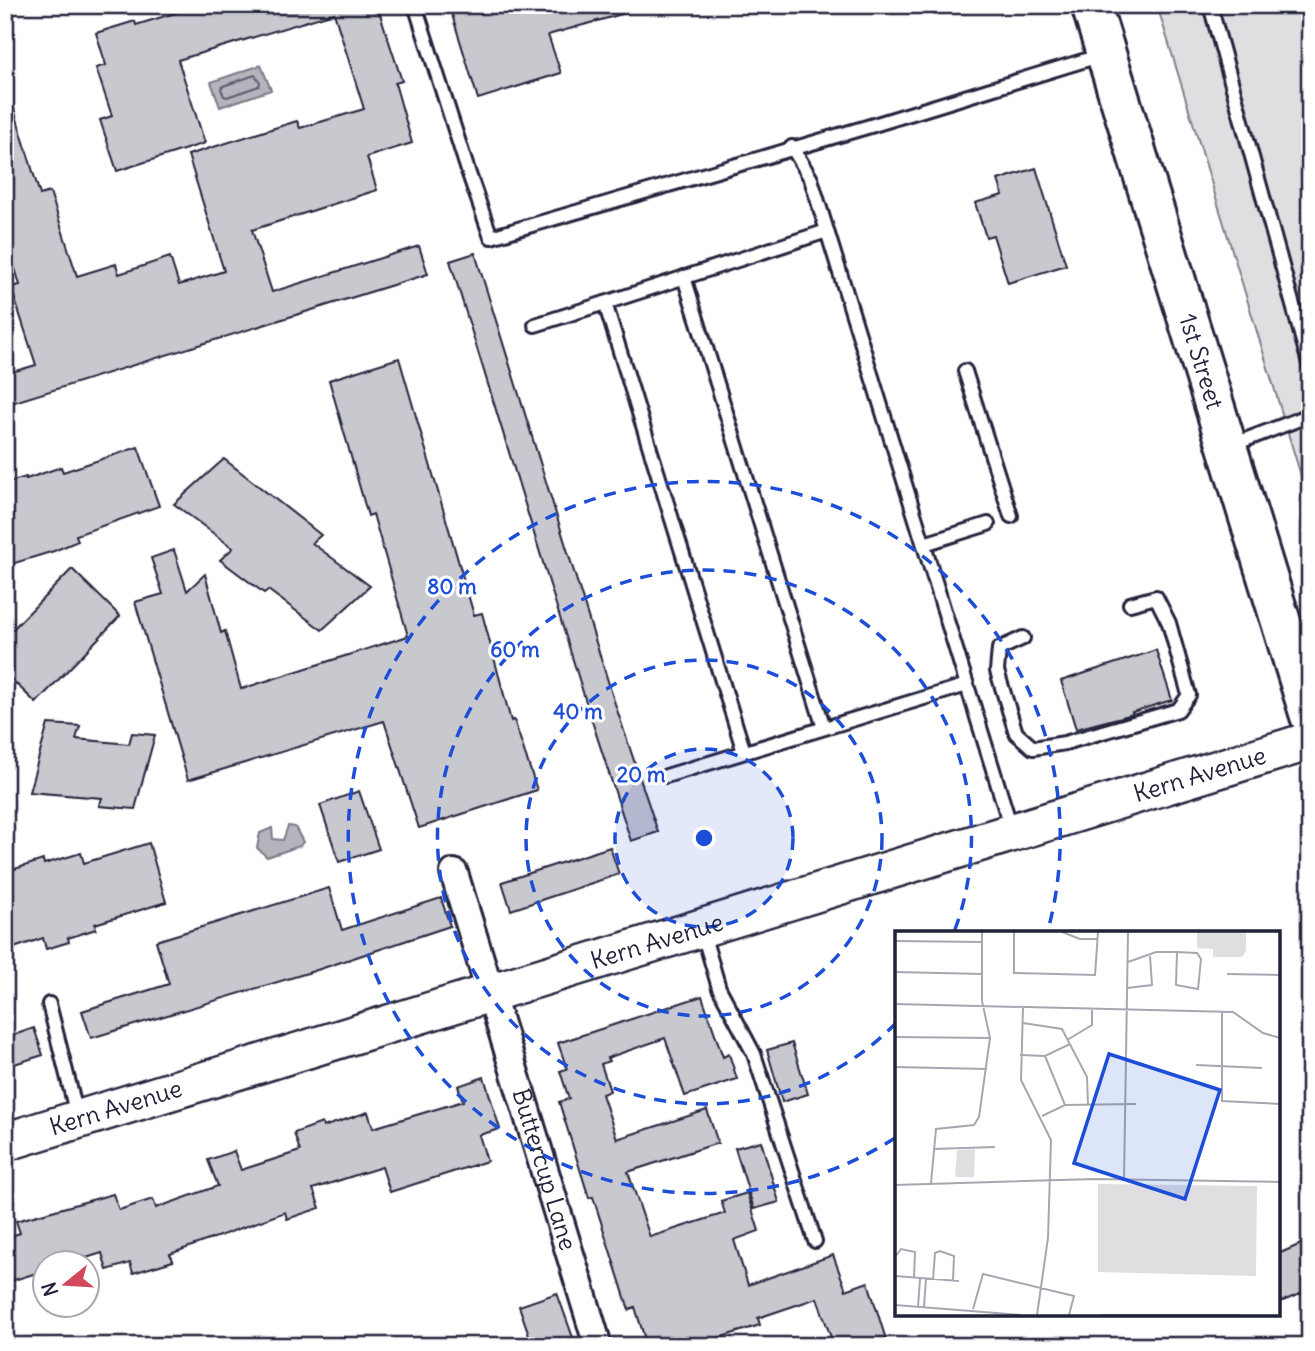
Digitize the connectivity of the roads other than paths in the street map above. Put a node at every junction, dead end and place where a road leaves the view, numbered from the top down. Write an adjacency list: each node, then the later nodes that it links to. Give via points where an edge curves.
1 (415, 5): 5 (lane, via 491,237)
2 (1091, 5): 4 (main road, 1st Street)
3 (1210, 5): 10 (lane)
4 (1106, 54): 5 (lane); 13 (main road, 1st Street)
5 (792, 147): 6 (lane, via 811,179)
6 (827, 231): 7 (lane); 16 (lane)
7 (684, 277): 8 (lane); 21 (lane)
8 (605, 303): 9 (lane); 23 (lane)
9 (535, 324)
10 (1310, 367)
11 (965, 371): 14 (lane)
12 (1310, 415): 13 (lane)
13 (1228, 446): 20 (main road, 1st Street)
14 (1011, 516)
15 (988, 524): 16 (lane)
16 (924, 544): 19 (lane)
17 (1130, 604): 18 (lane, via 1156,597 1169,622 1189,695 1178,710 1032,748 1016,733 997,671 999,649)
18 (1023, 638)
19 (967, 685): 21 (lane); 25 (lane)
20 (1310, 716)
21 (824, 728): 23 (lane)
22 (1310, 741): 25 (street, Kern Avenue)
23 (744, 752): 24 (lane)
24 (666, 776)
25 (1012, 831): 27 (street, Kern Avenue)
26 (454, 873): 28 (street, Buttercup Lane)
27 (701, 927): 28 (street, Kern Avenue); 32 (lane, via 719,988 754,1054)
28 (491, 992): 30 (street, Kern Avenue); 33 (street, Buttercup Lane)
29 (48, 1004): 30 (lane)
30 (78, 1119): 31 (street, Kern Avenue)
31 (5, 1142)
32 (815, 1241)
33 (598, 1346)

